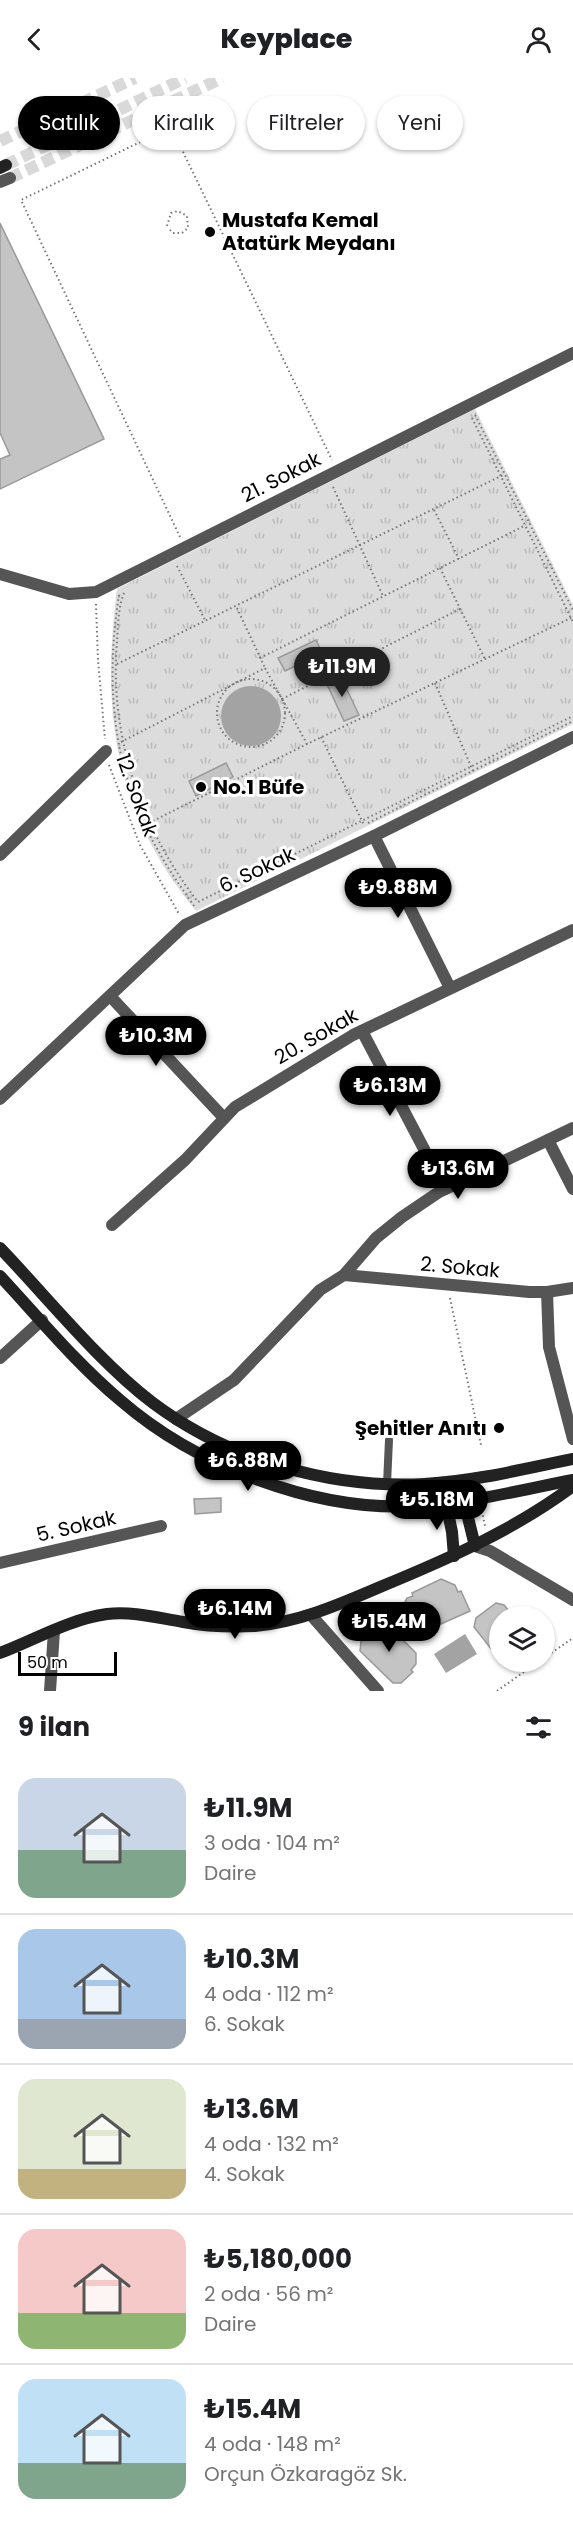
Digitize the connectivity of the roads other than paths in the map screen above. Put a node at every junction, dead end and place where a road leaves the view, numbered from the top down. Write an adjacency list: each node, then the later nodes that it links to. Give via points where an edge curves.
1 (573, 353): 2 (street, 21. Sokak, via 96,592 69,594)
2 (0, 574)
3 (573, 737): 5 (street, 6. Sokak)
4 (106, 751): 6 (street)
5 (374, 836): 8 (street); 9 (street, 6. Sokak, via 185,925)
6 (0, 855)
7 (573, 930): 8 (street, 20. Sokak)
8 (450, 988): 10 (street, 20. Sokak)
9 (110, 996): 11 (street, 6. Sokak); 12 (street)
10 (362, 1031): 12 (street, 20. Sokak, via 235,1107); 15 (street)
11 (0, 1099)
12 (224, 1118): 17 (street, 20. Sokak, via 185,1160)
13 (573, 1128): 14 (street)
14 (549, 1140): 15 (street); 16 (street)
15 (445, 1189): 19 (street, via 376,1238)
16 (573, 1189)
17 (112, 1225)
18 (0, 1248): 25 (main road, via 125,1378)
19 (344, 1275): 22 (street, 2. Sokak); 25 (street, via 320,1290 234,1380)
20 (0, 1276): 23 (main road)
21 (573, 1288): 22 (street, 2. Sokak)
22 (547, 1293): 26 (street, via 549,1347)
23 (42, 1320): 24 (street); 34 (main road, via 120,1401 153,1425 252,1478 346,1502 414,1506)
24 (0, 1358)
25 (176, 1419): 31 (main road, via 234,1450 278,1465 332,1479)
26 (573, 1439)
27 (389, 1440): 31 (lane)
28 (573, 1460): 29 (main road)
29 (459, 1480): 31 (main road); 33 (main road)
30 (573, 1480): 33 (main road)
31 (387, 1484)
32 (573, 1486): 36 (main road, via 544,1508)
33 (465, 1502): 34 (main road); 36 (main road)
34 (446, 1503): 37 (main road)
35 (161, 1526): 38 (street, 5. Sokak)
36 (475, 1546): 37 (main road); 39 (street)
37 (454, 1556): 40 (main road)
38 (0, 1563)
39 (573, 1600)
40 (311, 1615): 41 (main road, via 255,1626 106,1614); 44 (street)
41 (54, 1631): 42 (main road); 43 (street)
42 (0, 1653)
43 (50, 1691)
44 (378, 1691)

